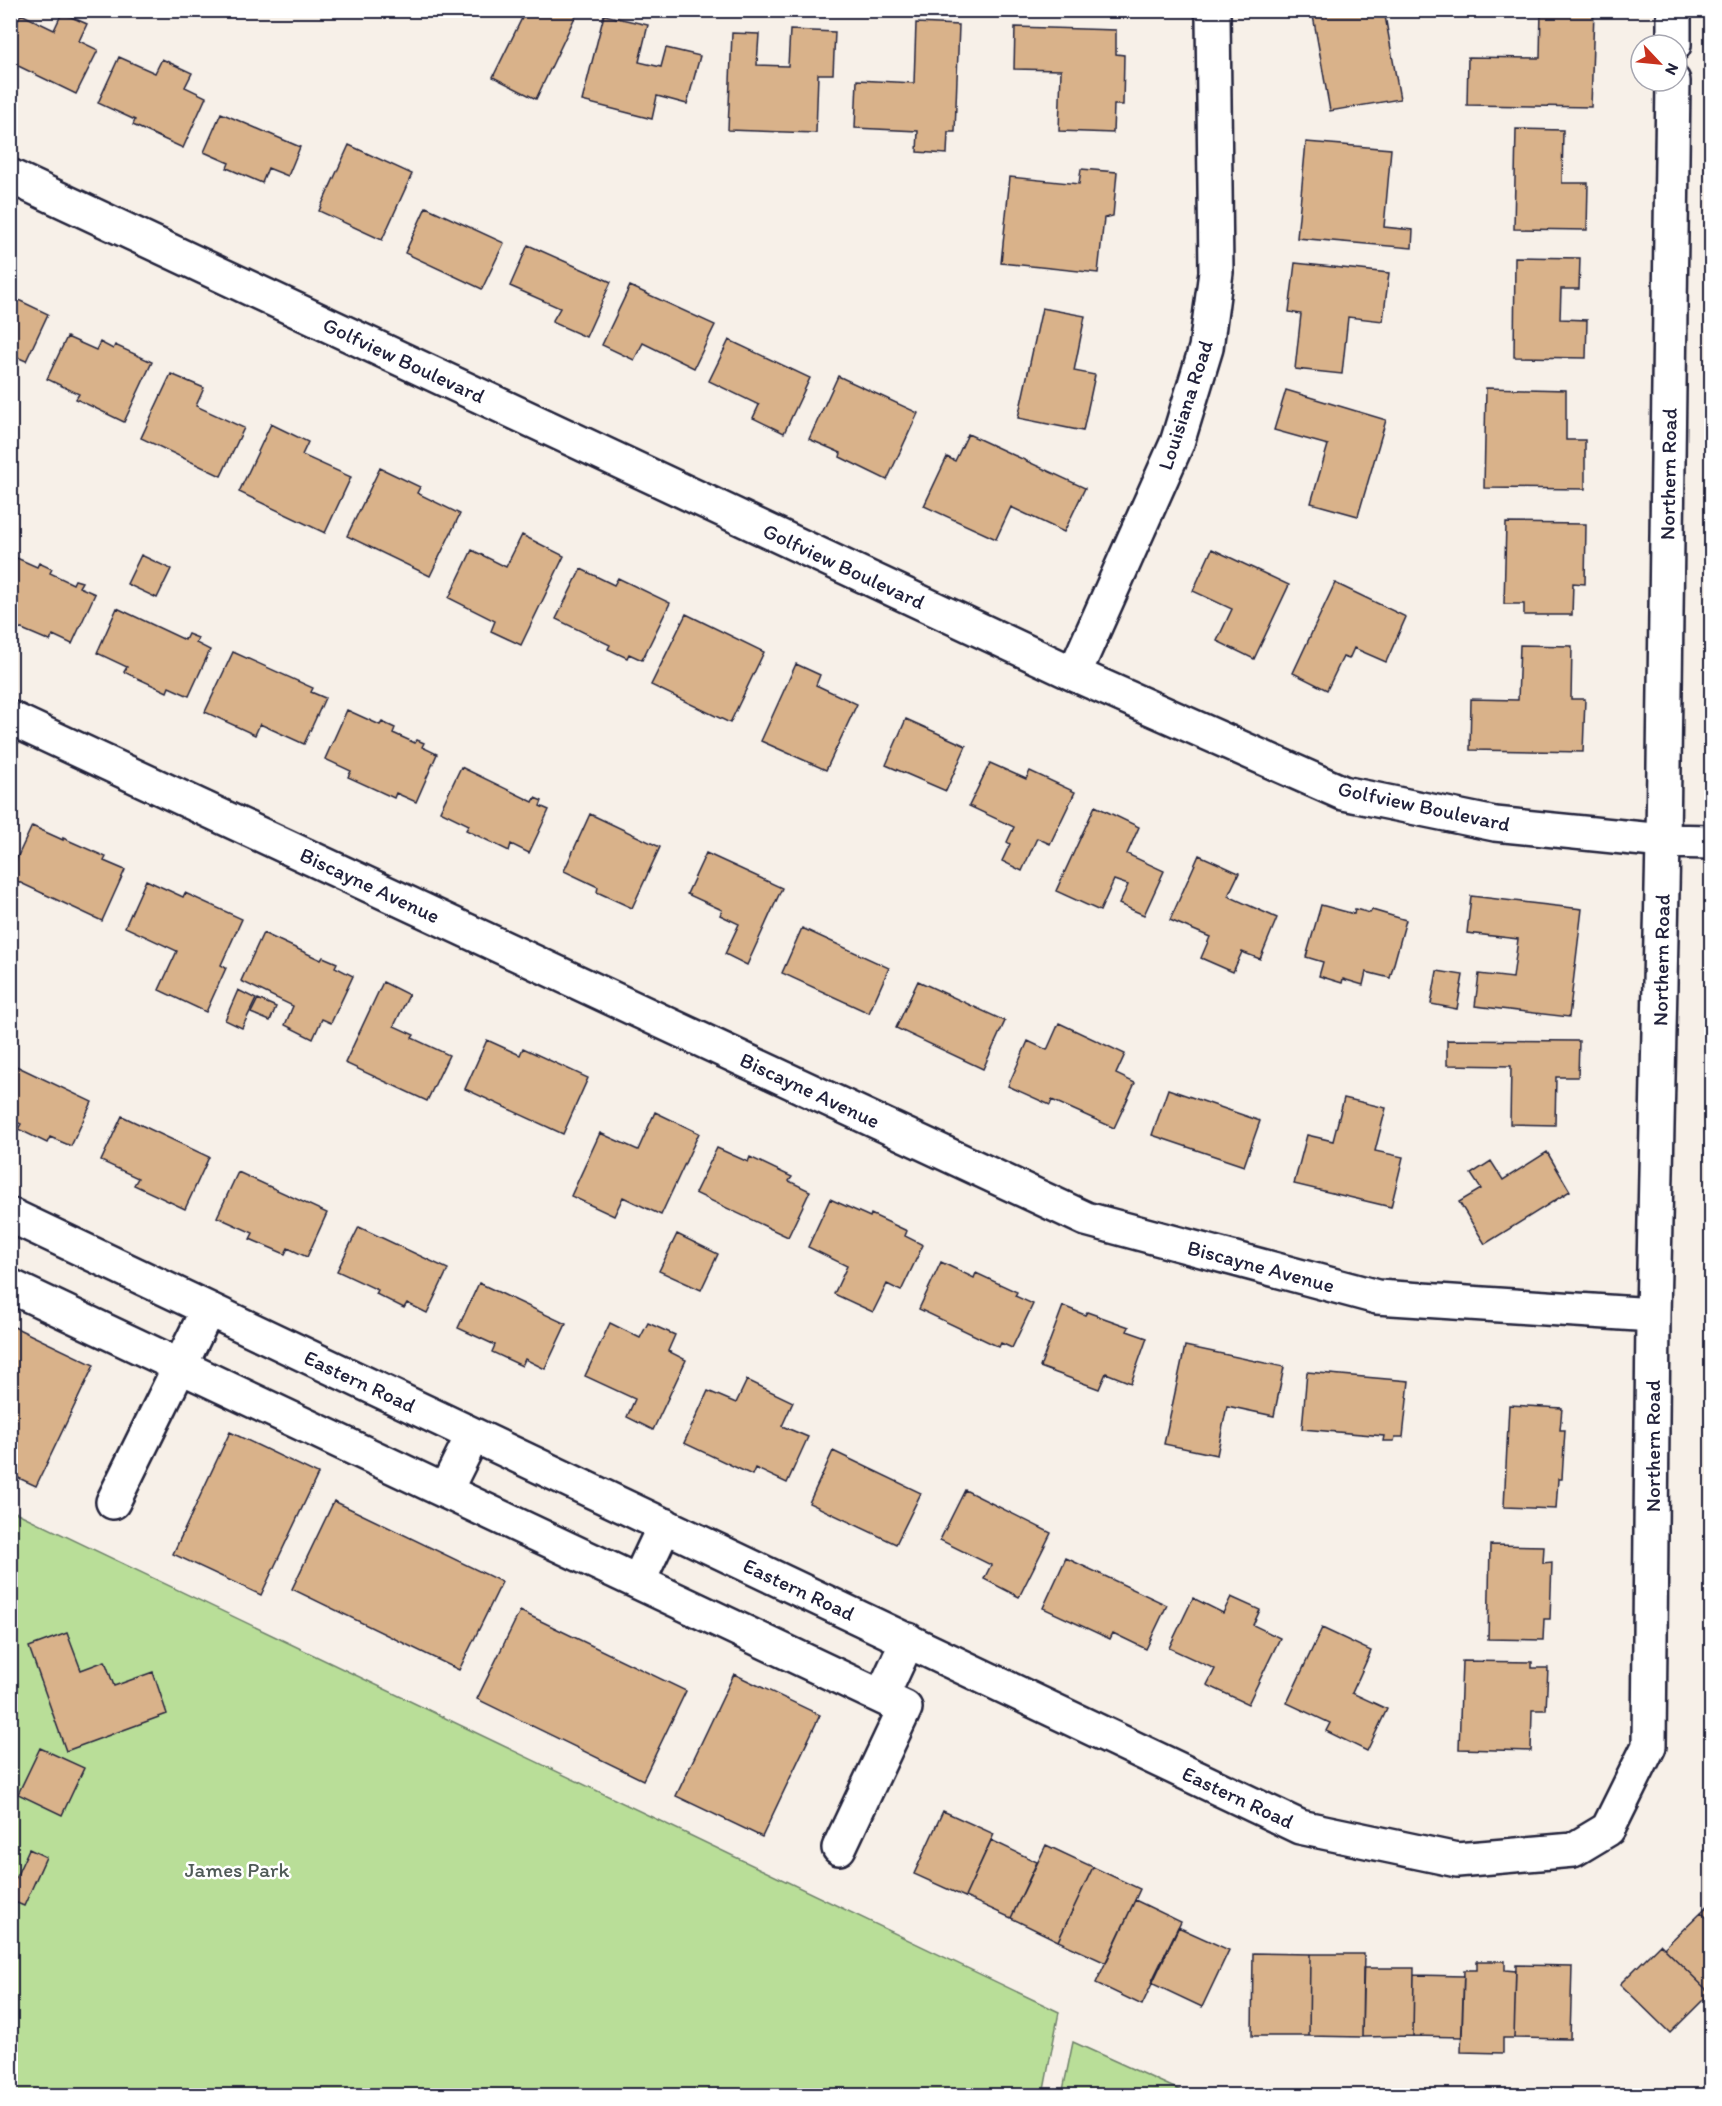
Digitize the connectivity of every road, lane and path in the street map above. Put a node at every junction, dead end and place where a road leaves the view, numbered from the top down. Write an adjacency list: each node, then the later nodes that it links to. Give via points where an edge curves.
1 (1211, 10): 6 (street, Louisiana Road, via 1216,272 1206,348 1177,443)
2 (1674, 10): 3 (street)
3 (1674, 33)
4 (1673, 93): 8 (street, Northern Road)
5 (10, 176): 6 (street, Golfview Boulevard)
6 (1074, 674): 8 (street, Golfview Boulevard, via 1343,793 1494,824)
7 (10, 718): 13 (street, Biscayne Avenue, via 1086,1219 1377,1297)
8 (1663, 841): 9 (street, Golfview Boulevard); 13 (street, Northern Road)
9 (1712, 842)
10 (10, 1215): 12 (street, Eastern Road)
11 (10, 1286): 14 (street)
12 (208, 1309): 14 (street); 15 (street, Eastern Road)
13 (1653, 1315): 22 (street, Northern Road, via 1649,1746)
14 (181, 1366): 16 (street); 17 (street)
15 (474, 1435): 16 (street); 18 (street, Eastern Road)
16 (445, 1491): 19 (street)
17 (113, 1502)
18 (665, 1526): 19 (street); 20 (street, Eastern Road)
19 (638, 1582): 21 (street)
20 (908, 1640): 21 (street); 22 (street, Eastern Road, via 1300,1827 1457,1860 1573,1850)
21 (882, 1696): 23 (street, via 905,1708)
22 (1608, 1829)
23 (839, 1848)

